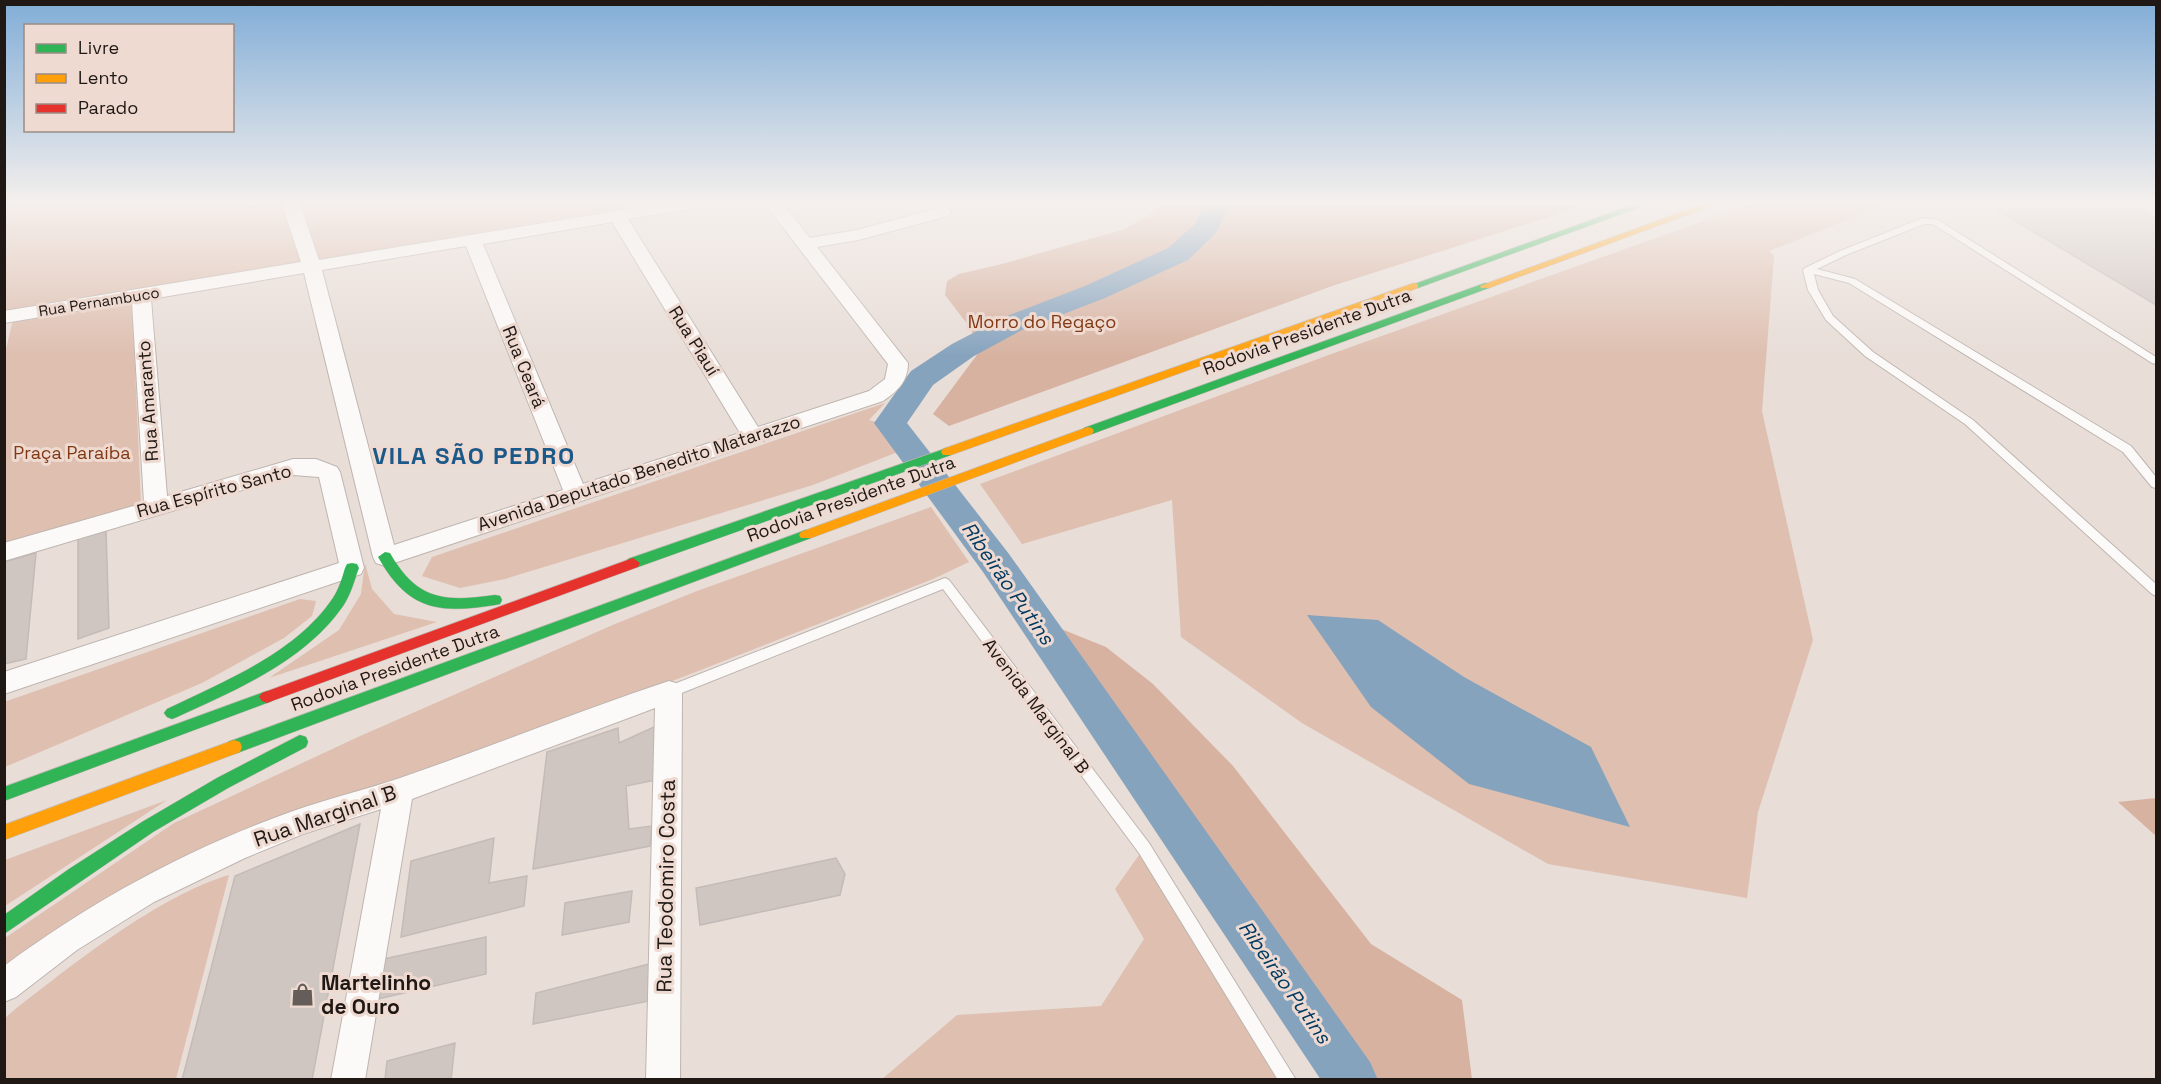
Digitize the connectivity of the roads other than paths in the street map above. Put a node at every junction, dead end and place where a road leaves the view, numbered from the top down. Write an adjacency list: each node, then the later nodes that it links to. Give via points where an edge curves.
1 (308, 255): 10 (street)
2 (386, 255): 10 (street, Rua Pernambuco)
3 (478, 255): 17 (street, Rua Ceará)
4 (641, 255): 15 (street, Rua Piauí)
5 (813, 255): 15 (street, Avenida Deputado Benedito Matarazzo, via 898,363 898,377 876,396)
6 (1502, 255): 22 (highway, Rodovia Presidente Dutra)
7 (1573, 255): 24 (highway, Rodovia Presidente Dutra)
8 (1840, 255): 11 (lane)
9 (1987, 255): 14 (lane)
10 (312, 267): 12 (street, Rua Pernambuco); 20 (street)
11 (1808, 270): 16 (lane, via 1851,281 2127,449); 23 (lane, via 1813,290 1829,318 1869,354 1969,422)
12 (141, 295): 13 (street, Rua Pernambuco); 18 (street, Rua Amaranto)
13 (4, 317)
14 (2157, 361)
15 (752, 435): 17 (street, Avenida Deputado Benedito Matarazzo)
16 (2157, 484)
17 (576, 494): 20 (street, Avenida Deputado Benedito Matarazzo)
18 (156, 506): 19 (street, Rua Espírito Santo); 21 (street, Rua Espírito Santo, via 292,467 316,467 329,472)
19 (4, 552)
20 (386, 557): 22 (highway, via 390,573 408,592 440,605 475,604)
21 (352, 568): 25 (street); 27 (highway, via 338,603 308,635 262,666)
22 (608, 572): 32 (highway, Rodovia Presidente Dutra)
23 (2157, 591)
24 (473, 658): 28 (highway); 33 (highway, Rodovia Presidente Dutra)
25 (4, 683)
26 (669, 692): 31 (street, Rua Marginal B); 37 (street, Rua Teodomiro Costa); 38 (lane, Avenida Marginal B, via 945,583 1144,849)
27 (162, 718)
28 (345, 720)
29 (133, 731): 32 (highway)
30 (314, 736): 34 (highway, via 261,762 109,850)
31 (399, 791): 35 (street, Rua Marginal B, via 298,822 143,892 66,939); 36 (street)
32 (4, 794)
33 (4, 833)
34 (4, 926)
35 (4, 986)
36 (348, 1080)
37 (663, 1080)
38 (1288, 1080)

